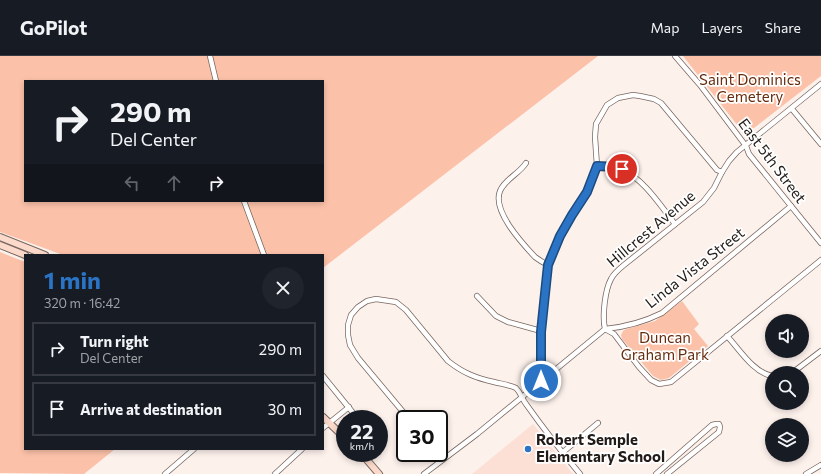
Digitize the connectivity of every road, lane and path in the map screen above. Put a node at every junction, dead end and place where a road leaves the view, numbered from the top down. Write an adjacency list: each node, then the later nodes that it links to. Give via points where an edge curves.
1 (210, 56): 3 (street)
2 (675, 56): 7 (street, East 5th Street)
3 (216, 80)
4 (821, 84): 5 (street, Hillcrest Avenue)
5 (792, 108): 6 (street); 7 (street, Hillcrest Avenue)
6 (821, 144)
7 (746, 146): 10 (street, Hillcrest Avenue, via 729,161); 12 (street, East 5th Street, via 749,154)
8 (526, 163): 21 (street, via 503,186 499,205 512,230 536,258)
9 (597, 166): 10 (street, via 596,124 607,105 618,98 633,95 661,103); 13 (street, via 616,167 634,177); 21 (street, via 587,192 560,236)
10 (722, 172): 13 (street, Hillcrest Avenue, via 707,197)
11 (244, 202): 18 (street)
12 (791, 206): 15 (street, East 5th Street); 23 (street, Linda Vista Street, via 662,313 649,319)
13 (675, 224): 23 (street, Hillcrest Avenue, via 624,265 610,280 606,292)
14 (0, 237): 17 (main road)
15 (821, 243)
16 (0, 245): 19 (main road)
17 (42, 254)
18 (264, 254)
19 (24, 255)
20 (821, 260): 25 (street)
21 (548, 265): 24 (street)
22 (477, 296): 24 (street, via 496,316)
23 (605, 329): 25 (street, via 614,334 639,367 651,380 659,384 671,382); 30 (street)
24 (541, 332): 30 (street)
25 (728, 336): 28 (street, via 755,368)
26 (821, 351): 27 (street)
27 (801, 366)
28 (765, 374)
29 (324, 377): 32 (street)
30 (541, 381): 31 (street)
31 (522, 397): 34 (street, via 513,387 464,373 448,361 402,306 388,300 367,301 351,315 348,325 350,345); 42 (street); 43 (street)
32 (348, 407): 33 (street); 36 (street)
33 (350, 410)
34 (401, 410)
35 (324, 418): 36 (main road)
36 (329, 423): 38 (street); 39 (main road)
37 (598, 423): 42 (street)
38 (324, 427)
39 (336, 430)
40 (193, 450): 47 (street)
41 (301, 450): 48 (street)
42 (562, 453): 51 (street)
43 (448, 455)
44 (369, 462): 49 (main road)
45 (439, 462): 50 (street)
46 (821, 466): 54 (street)
47 (165, 474)
48 (274, 474)
49 (379, 474)
50 (424, 474)
51 (580, 474)
52 (656, 474): 53 (street, via 712,426 719,424 718,432)
53 (667, 474)
54 (806, 474)

